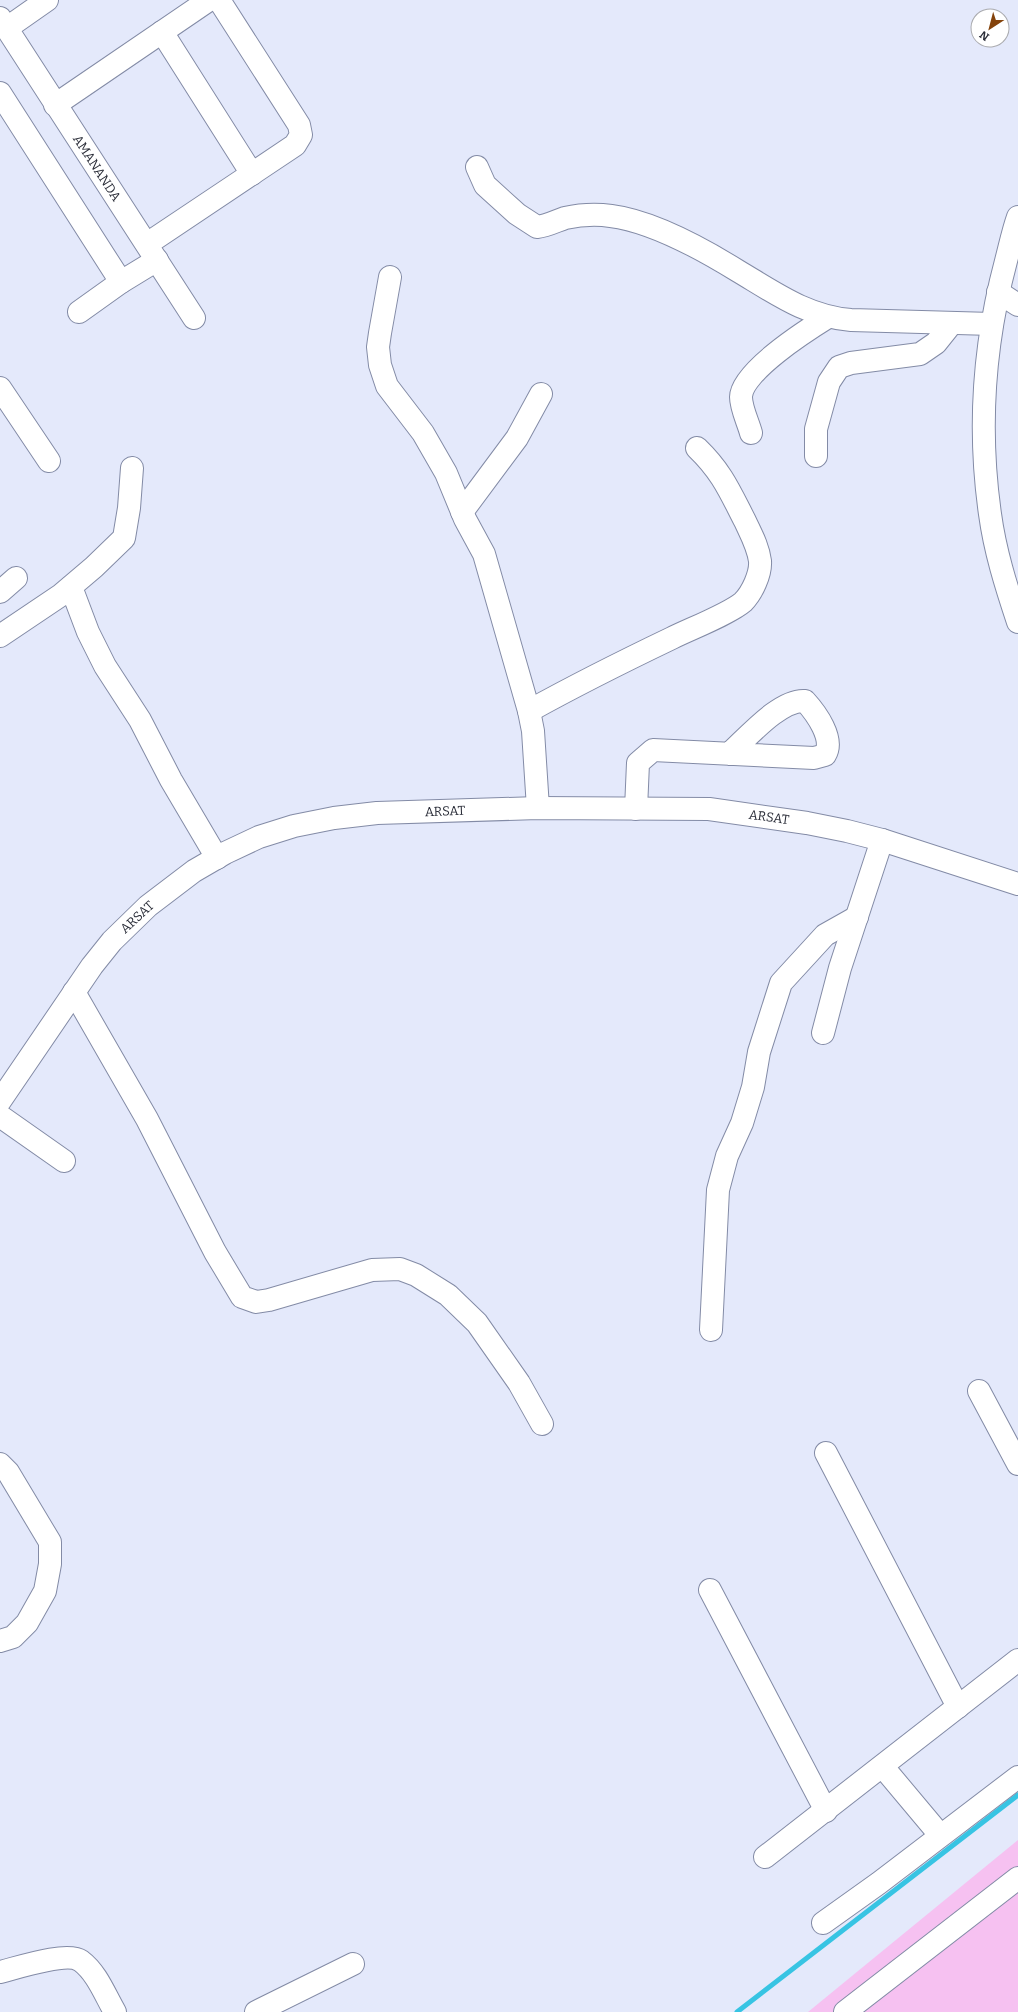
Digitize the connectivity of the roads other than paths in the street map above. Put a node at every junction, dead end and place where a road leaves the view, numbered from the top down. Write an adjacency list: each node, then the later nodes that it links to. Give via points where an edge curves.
1 (47, 0): 4 (street)
2 (208, 0): 5 (street)
3 (219, 0): 9 (street, via 299,124 301,135 295,145)
4 (3, 23): 7 (street, AMANANDA)
5 (162, 32): 7 (street); 9 (street)
6 (0, 92): 13 (street)
7 (55, 105): 11 (street, AMANANDA)
8 (477, 167): 17 (street, via 485,185 517,214 537,227 578,216 611,216 645,225 702,249 795,305)
9 (252, 174): 11 (street)
10 (1018, 217): 14 (street)
11 (152, 252): 13 (street); 18 (street, AMANANDA)
12 (390, 277): 28 (street, via 378,347 380,366 387,386 423,433 446,473)
13 (121, 282): 16 (street)
14 (998, 292): 15 (street); 20 (street)
15 (1018, 305)
16 (79, 312)
17 (828, 317): 19 (street); 23 (street, via 797,337 750,376 743,387 741,397)
18 (194, 318)
19 (952, 323): 20 (street); 25 (street, via 936,343 920,354 851,363 839,367 829,382 816,429)
20 (992, 324): 32 (street, via 983,442 991,522 1000,569)
21 (0, 388): 26 (street)
22 (541, 394): 28 (street, via 517,438)
23 (751, 432)
24 (697, 448): 34 (street, via 726,482 757,546 760,562 755,583 743,602 603,671)
25 (816, 456)
26 (49, 461)
27 (132, 468): 30 (street, via 124,538)
28 (462, 512): 34 (street, via 484,554)
29 (16, 578): 31 (street)
30 (71, 587): 33 (street); 39 (street, via 88,632 105,666 140,720 171,780)
31 (0, 592)
32 (1018, 622)
33 (0, 636)
34 (529, 711): 36 (street, via 533,731)
35 (729, 754): 37 (street, via 653,750 638,763)
36 (538, 808): 37 (street, ARSAT); 39 (street, ARSAT, via 377,813 334,818 294,826 259,837)
37 (636, 809): 38 (street, ARSAT, via 709,809 807,822)
38 (882, 840): 40 (street, ARSAT); 41 (street)
39 (217, 858): 42 (street, ARSAT, via 194,871 148,906 112,941)
40 (1013, 881)
41 (857, 917): 43 (street); 47 (street, via 824,935 781,984 742,1123 727,1156 718,1190)
42 (74, 992): 44 (street, ARSAT); 49 (street, via 147,1119 215,1252 242,1297 256,1302 269,1300 372,1270 400,1269 416,1275 448,1295 477,1323 519,1383)
43 (823, 1033)
44 (0, 1102)
45 (0, 1116): 46 (street)
46 (64, 1161)
47 (711, 1330)
48 (980, 1392): 52 (street)
49 (542, 1424)
50 (826, 1453): 56 (street)
51 (0, 1464): 54 (street, via 8,1472 50,1542 50,1564 45,1591 18,1632 13,1637)
52 (1018, 1464)
53 (710, 1590): 59 (street)
54 (0, 1641)
55 (1018, 1660): 56 (street)
56 (958, 1707): 57 (street)
57 (883, 1767): 59 (street); 60 (street)
58 (1018, 1777): 60 (street)
59 (826, 1811): 61 (street)
60 (940, 1835): 63 (street)
61 (765, 1857)
62 (1018, 1878): 68 (street)
63 (823, 1923)
64 (353, 1964): 67 (street)
65 (0, 1972): 66 (street, via 55,1959 80,1960 91,1971)
66 (115, 2012)
67 (256, 2012)
68 (845, 2012)

